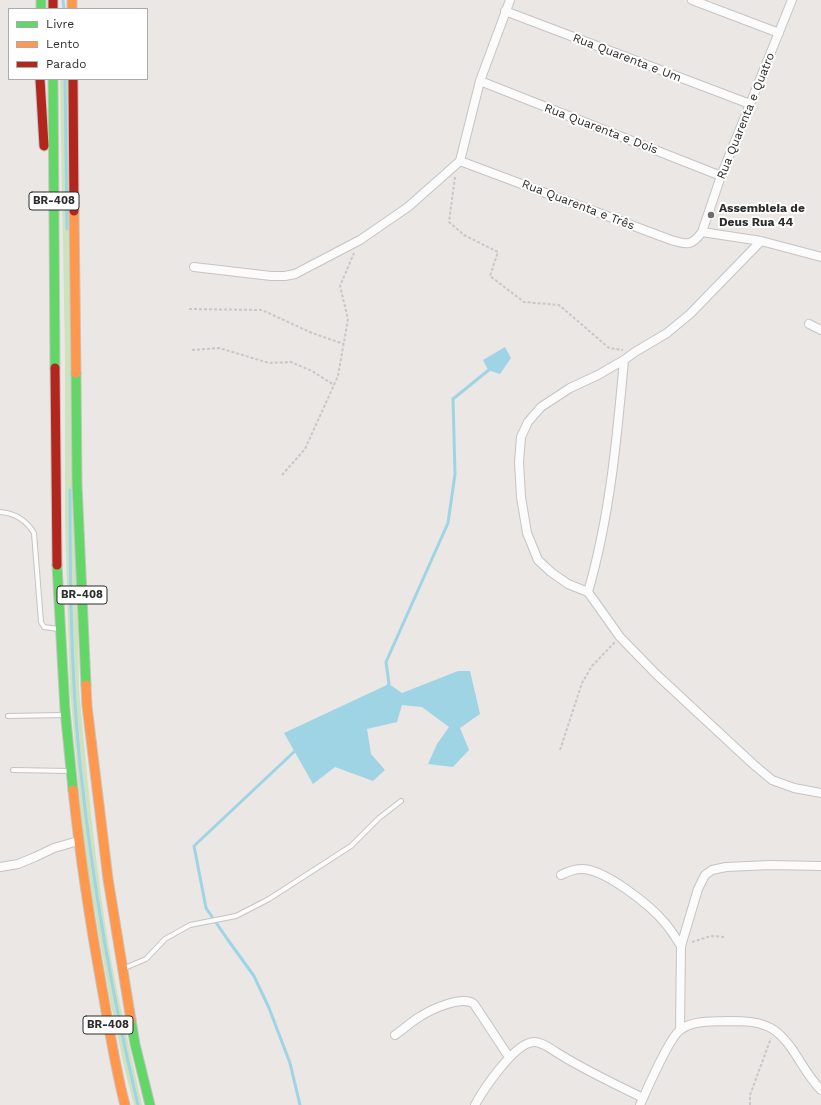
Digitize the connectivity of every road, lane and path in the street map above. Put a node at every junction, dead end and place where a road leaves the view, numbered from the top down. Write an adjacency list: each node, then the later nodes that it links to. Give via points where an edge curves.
1 (510, 0): 4 (street)
2 (692, 0): 5 (street)
3 (792, 0): 5 (street, Rua Quarenta e Quatro)
4 (505, 11): 9 (street); 10 (street, Rua Quarenta e Um)
5 (779, 34): 10 (street, Rua Quarenta e Quatro)
6 (40, 80): 20 (highway)
7 (53, 80): 20 (highway, BR-408)
8 (73, 80): 47 (highway, BR-408, via 77,484 87,706 108,879)
9 (480, 81): 11 (street); 12 (street, Rua Quarenta e Dois)
10 (750, 104): 12 (street, Rua Quarenta e Quatro)
11 (460, 161): 14 (street, via 408,207); 15 (street, Rua Quarenta e Três, via 671,240 684,244); 25 (path, via 455,176 449,222 464,235 498,252 490,276 524,302 559,305 609,348)
12 (722, 176): 13 (street, Rua Quarenta e Quatro)
13 (702, 232): 15 (street, Rua Quarenta e Quatro); 16 (street)
14 (360, 240): 18 (street, via 295,274 285,276); 23 (path, via 340,286 348,319)
15 (696, 240)
16 (761, 241): 17 (street); 25 (street, via 690,314 667,333)
17 (821, 257)
18 (194, 267)
19 (189, 309): 23 (path, via 262,310 312,333)
20 (55, 322): 31 (highway, BR-408, via 56,553)
21 (809, 324): 22 (street)
22 (821, 330)
23 (344, 344): 27 (path)
24 (192, 350): 27 (path, via 219,348 269,363 291,362)
25 (635, 352): 26 (street)
26 (624, 360): 30 (street, via 610,489); 30 (street, via 570,388 541,407 528,422 521,437 521,497 527,533 538,560 568,584)
27 (334, 385): 28 (path, via 305,449)
28 (282, 475)
29 (0, 512): 31 (lane, via 12,513 22,519 34,533 41,622 44,627)
30 (588, 592): 32 (street)
31 (60, 629): 33 (highway, BR-408)
32 (620, 637): 35 (path, via 592,666 582,683); 38 (street, via 656,674 772,780 794,788)
33 (65, 715): 34 (lane); 37 (highway, BR-408)
34 (8, 716)
35 (560, 750)
36 (13, 770): 37 (lane)
37 (70, 771): 40 (highway, BR-408)
38 (821, 793)
39 (401, 801): 47 (lane, via 379,818 351,846 269,899 236,916 190,925 165,939 146,959)
40 (78, 841): 42 (street, via 54,848 18,864); 45 (highway, BR-408)
41 (821, 866): 46 (street, via 770,865 712,870 705,875 698,888)
42 (0, 867)
43 (561, 876): 46 (street, via 572,870 583,869 602,875 625,888 664,922)
44 (725, 937): 46 (path, via 711,936)
45 (94, 944): 48 (highway, via 92,982); 57 (highway, BR-408)
46 (681, 946): 50 (street)
47 (123, 969): 58 (highway, BR-408, via 135,1044)
48 (97, 1011)
49 (774, 1029): 50 (street, via 756,1022 733,1021 695,1023); 54 (street, via 788,1042 802,1067); 60 (path, via 750,1095)
50 (680, 1030): 55 (street)
51 (396, 1035): 53 (street, via 421,1016 467,1000 474,1004)
52 (102, 1040): 56 (highway)
53 (509, 1057): 55 (street, via 527,1044 542,1044); 59 (street, via 488,1083)
54 (821, 1090)
55 (641, 1101)
56 (118, 1105)
57 (125, 1105)
58 (150, 1105)
59 (475, 1105)
60 (750, 1105)

